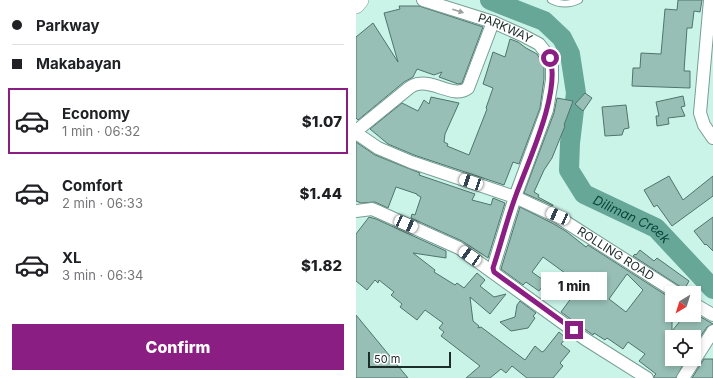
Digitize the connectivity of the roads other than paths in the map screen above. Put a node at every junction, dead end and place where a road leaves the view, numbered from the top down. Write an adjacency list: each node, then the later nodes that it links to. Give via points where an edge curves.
1 (360, 0): 6 (main road)
2 (423, 0): 7 (street, PARKWAY, one-way to 7)
3 (551, 0): 4 (lane, via 570,4)
4 (579, 0)
5 (710, 0): 9 (street, via 700,113)
6 (356, 5)
7 (493, 22): 8 (street, via 468,88 456,91 424,83 417,84); 10 (street, PARKWAY, via 539,44 552,64 547,110)
8 (356, 132): 10 (street, ROLLING ROAD, via 378,148 411,162)
9 (713, 138)
10 (515, 197): 12 (street, PARKWAY, via 493,268); 13 (street, ROLLING ROAD, via 558,216)
11 (356, 210): 12 (street, via 372,209 379,212 459,248)
12 (494, 272): 17 (street, via 585,339)
13 (665, 286)
14 (701, 308): 15 (street)
15 (713, 315)
16 (713, 331): 18 (street)
17 (647, 378)
18 (683, 378)

